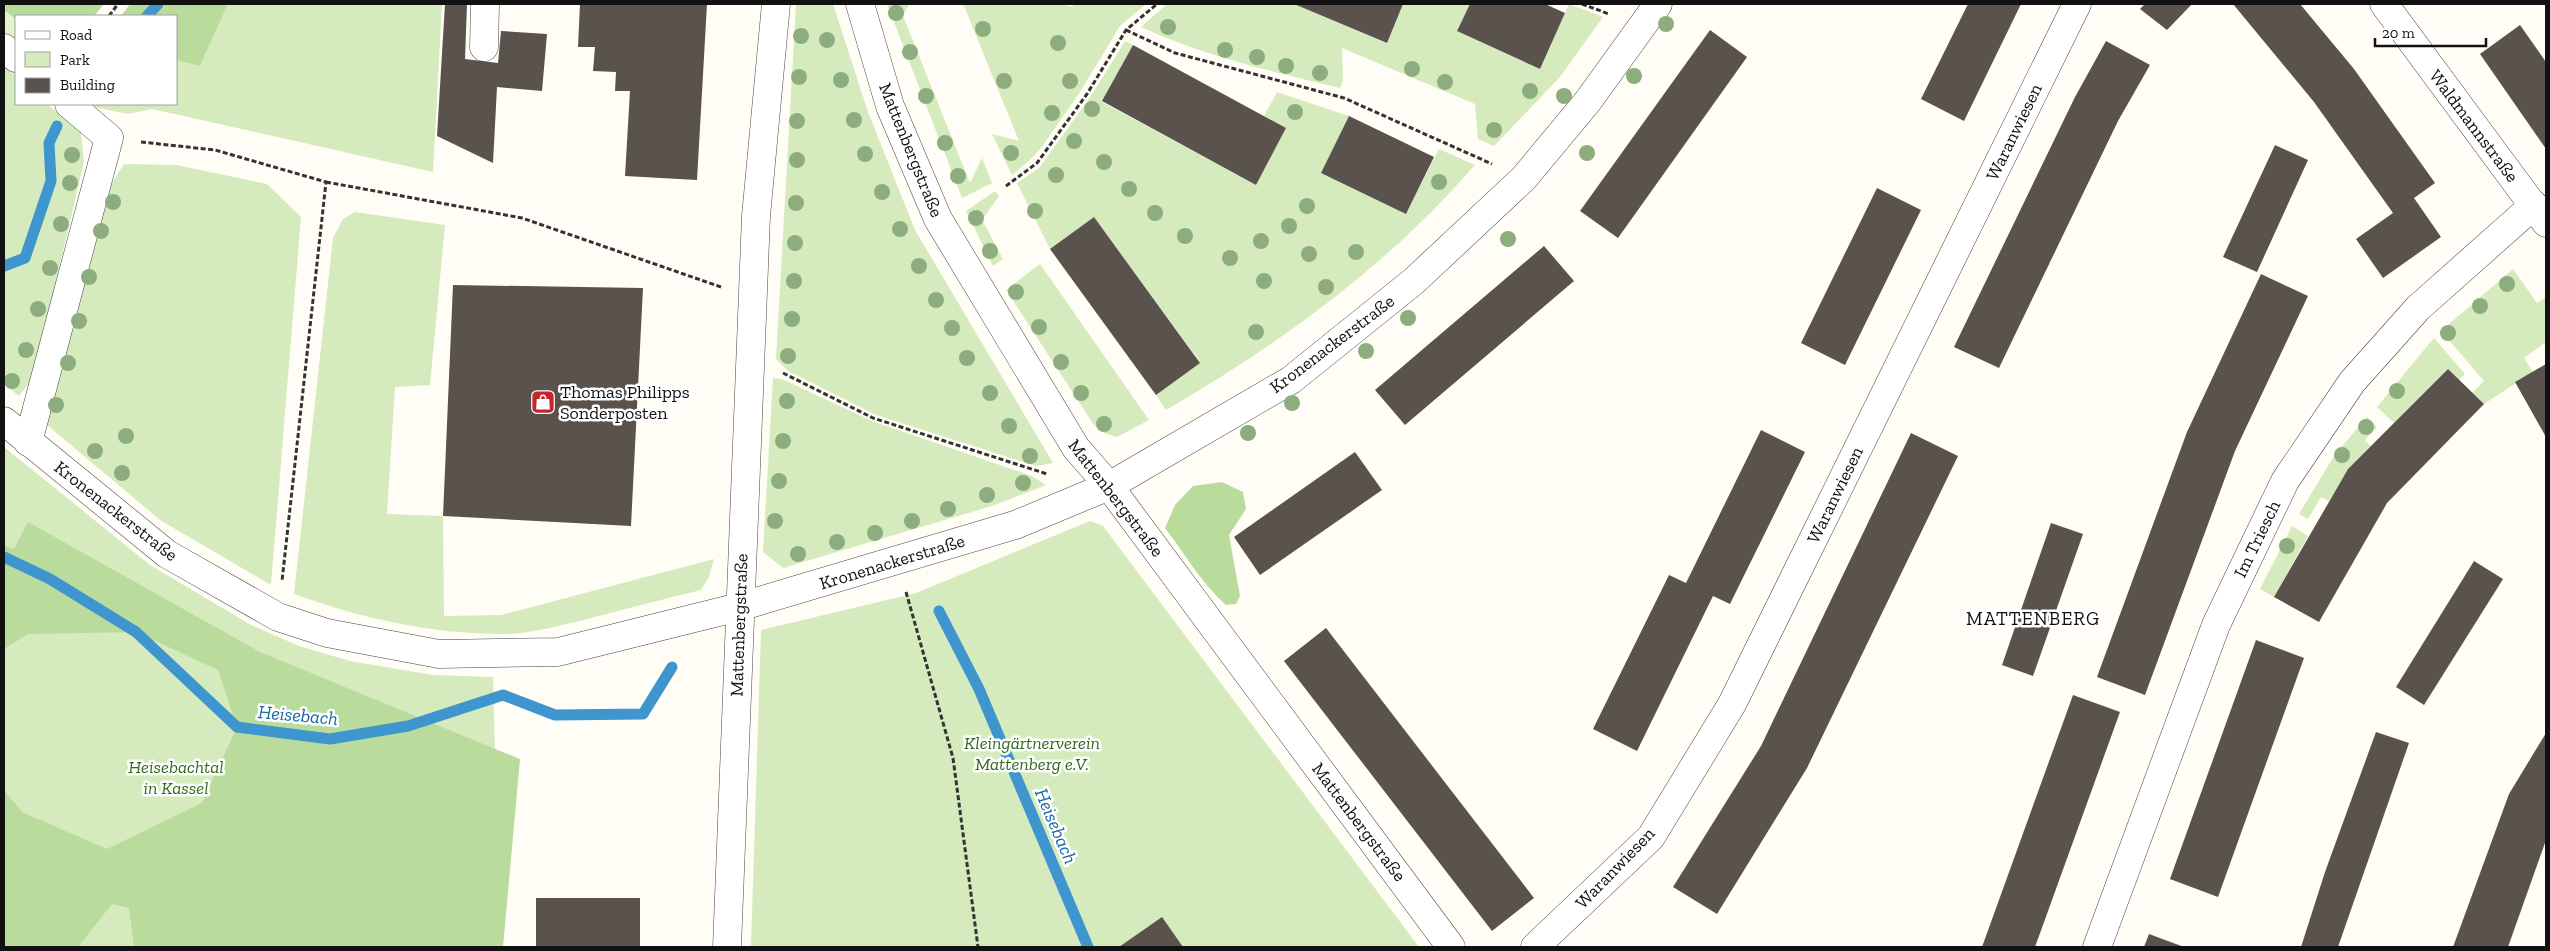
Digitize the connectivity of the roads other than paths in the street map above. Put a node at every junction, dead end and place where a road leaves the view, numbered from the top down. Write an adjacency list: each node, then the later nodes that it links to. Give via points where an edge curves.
1 (485, 4): 7 (street)
2 (776, 4): 15 (street, Mattenbergstraße, via 756,216)
3 (860, 4): 14 (street, Mattenbergstraße, via 890,106 938,219 1076,448)
4 (1658, 4): 14 (street, Kronenackerstraße, via 1588,101 1524,178 1414,281 1291,380)
5 (2077, 4): 18 (street, Waranwiesen, via 1732,704 1651,837)
6 (2384, 4): 11 (street, Waldmannstraße)
7 (484, 47)
8 (4, 48): 9 (street)
9 (15, 57)
10 (70, 105): 13 (street, via 108,138)
11 (2540, 214): 19 (street, Im Triesch, via 2418,308 2352,382 2285,481 2216,625)
12 (4, 422): 13 (street, Kronenackerstraße)
13 (28, 442): 15 (street, Kronenackerstraße, via 167,554 278,616 327,634 449,654 558,652)
14 (1109, 486): 15 (street, Kronenackerstraße, via 1015,526); 17 (street, Mattenbergstraße)
15 (739, 607): 16 (street, Mattenbergstraße)
16 (727, 947)
17 (1451, 947)
18 (1535, 947)
19 (2097, 947)

